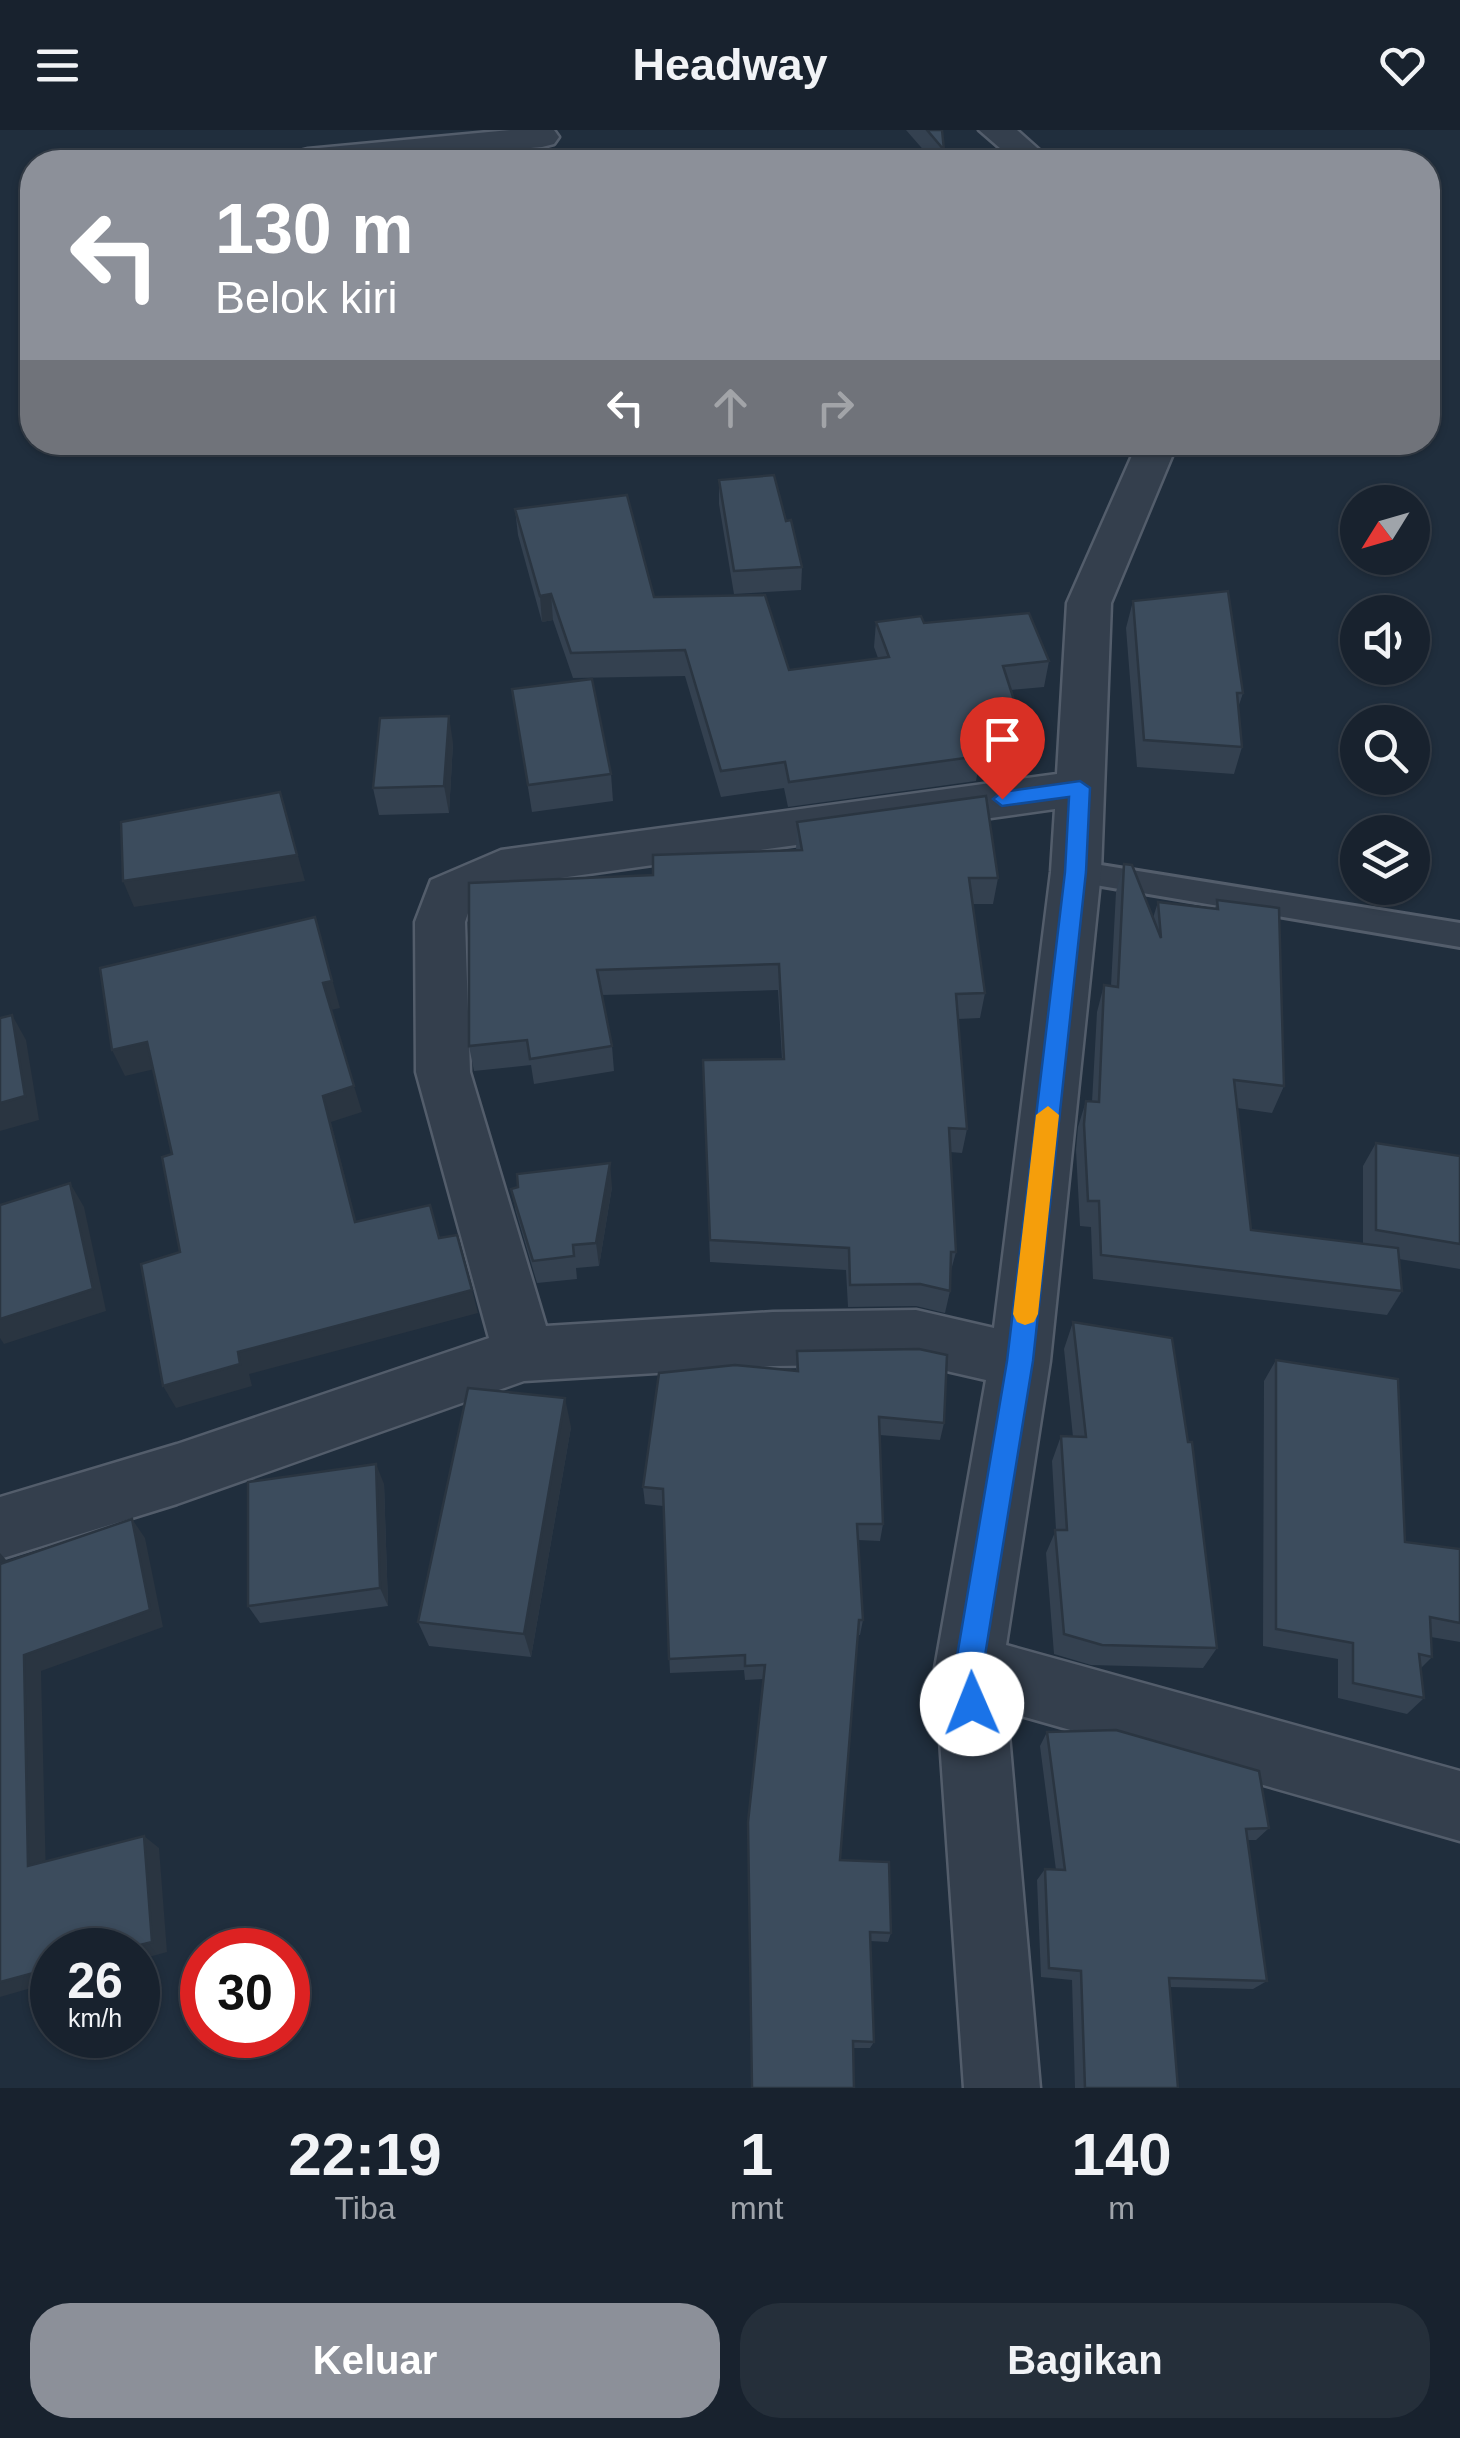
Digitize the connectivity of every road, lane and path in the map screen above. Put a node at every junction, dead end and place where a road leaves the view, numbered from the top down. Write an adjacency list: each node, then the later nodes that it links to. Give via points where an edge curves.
1 (996, 130): 4 (street)
2 (542, 138): 3 (street)
3 (325, 150)
4 (1021, 150)
5 (1152, 455): 6 (street, via 1088,604)
6 (1080, 788): 7 (street); 9 (street, via 500,868 449,893 440,922 443,1072)
7 (1076, 872): 8 (lane); 10 (street)
8 (1460, 935)
9 (524, 1354): 10 (street, via 916,1337); 11 (street)
10 (1020, 1361): 12 (street)
11 (0, 1528)
12 (969, 1668): 13 (street); 14 (street)
13 (1460, 1806)
14 (1002, 2088)

